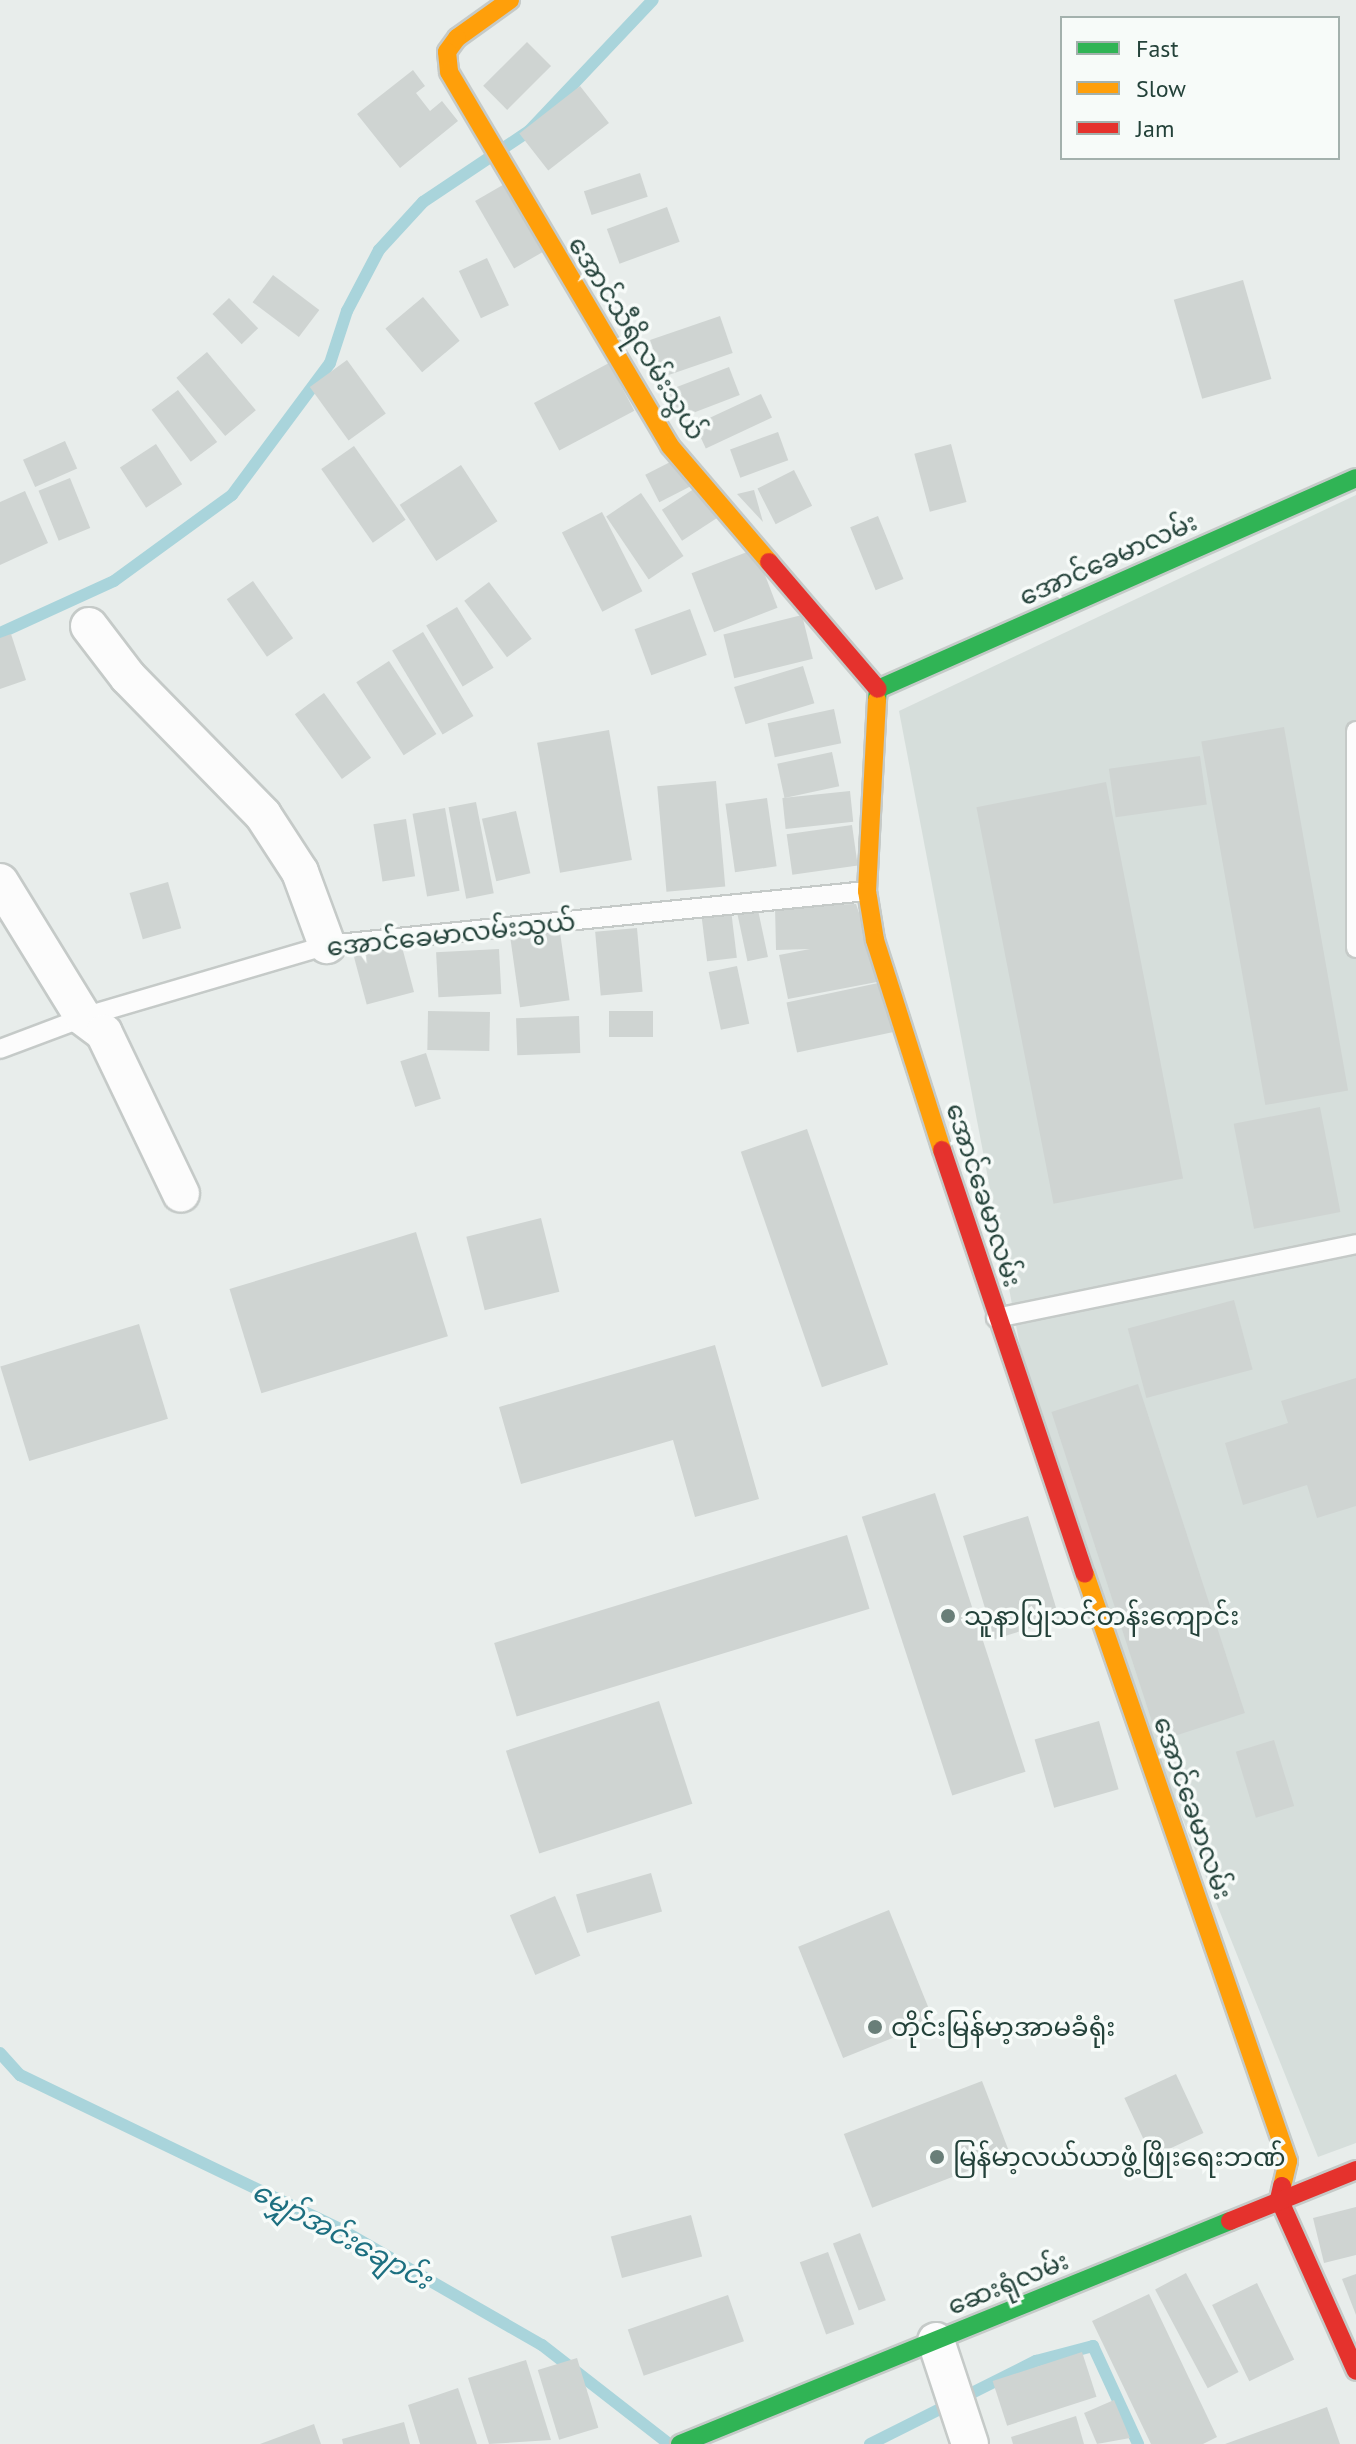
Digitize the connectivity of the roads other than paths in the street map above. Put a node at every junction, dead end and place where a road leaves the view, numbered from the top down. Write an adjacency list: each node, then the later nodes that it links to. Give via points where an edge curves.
1 (510, 0): 4 (street, အောင်သီရိလမ်းသွယ်, via 457,38 447,52 449,72 670,446)
2 (1356, 478): 4 (street, အောင်ခေမာလမ်း)
3 (89, 626): 8 (street, via 128,677 263,815 300,872)
4 (878, 689): 7 (street, အောင်ခေမာလမ်း)
5 (1356, 731): 9 (lane)
6 (0, 882): 10 (street)
7 (867, 891): 8 (lane, အောင်ခေမာလမ်းသွယ်); 14 (street, အောင်ခေမာလမ်း, via 875,940)
8 (327, 945): 10 (lane, အောင်ခေမာလမ်းသွယ်)
9 (1356, 948)
10 (83, 1017): 11 (lane, အောင်ခေမာလမ်းသွယ်); 12 (street, via 104,1033)
11 (0, 1049)
12 (181, 1194)
13 (1356, 1244): 14 (lane)
14 (996, 1318): 16 (street, အောင်ခေမာလမ်း, via 1288,2161)
15 (1356, 2170): 16 (street, ဆေးရုံလမ်း)
16 (1279, 2199): 17 (street, ဆေးရုံလမ်း); 18 (street)
17 (936, 2341): 19 (street, ဆေးရုံလမ်း); 20 (street)
18 (1356, 2371)
19 (680, 2444)
20 (970, 2444)

